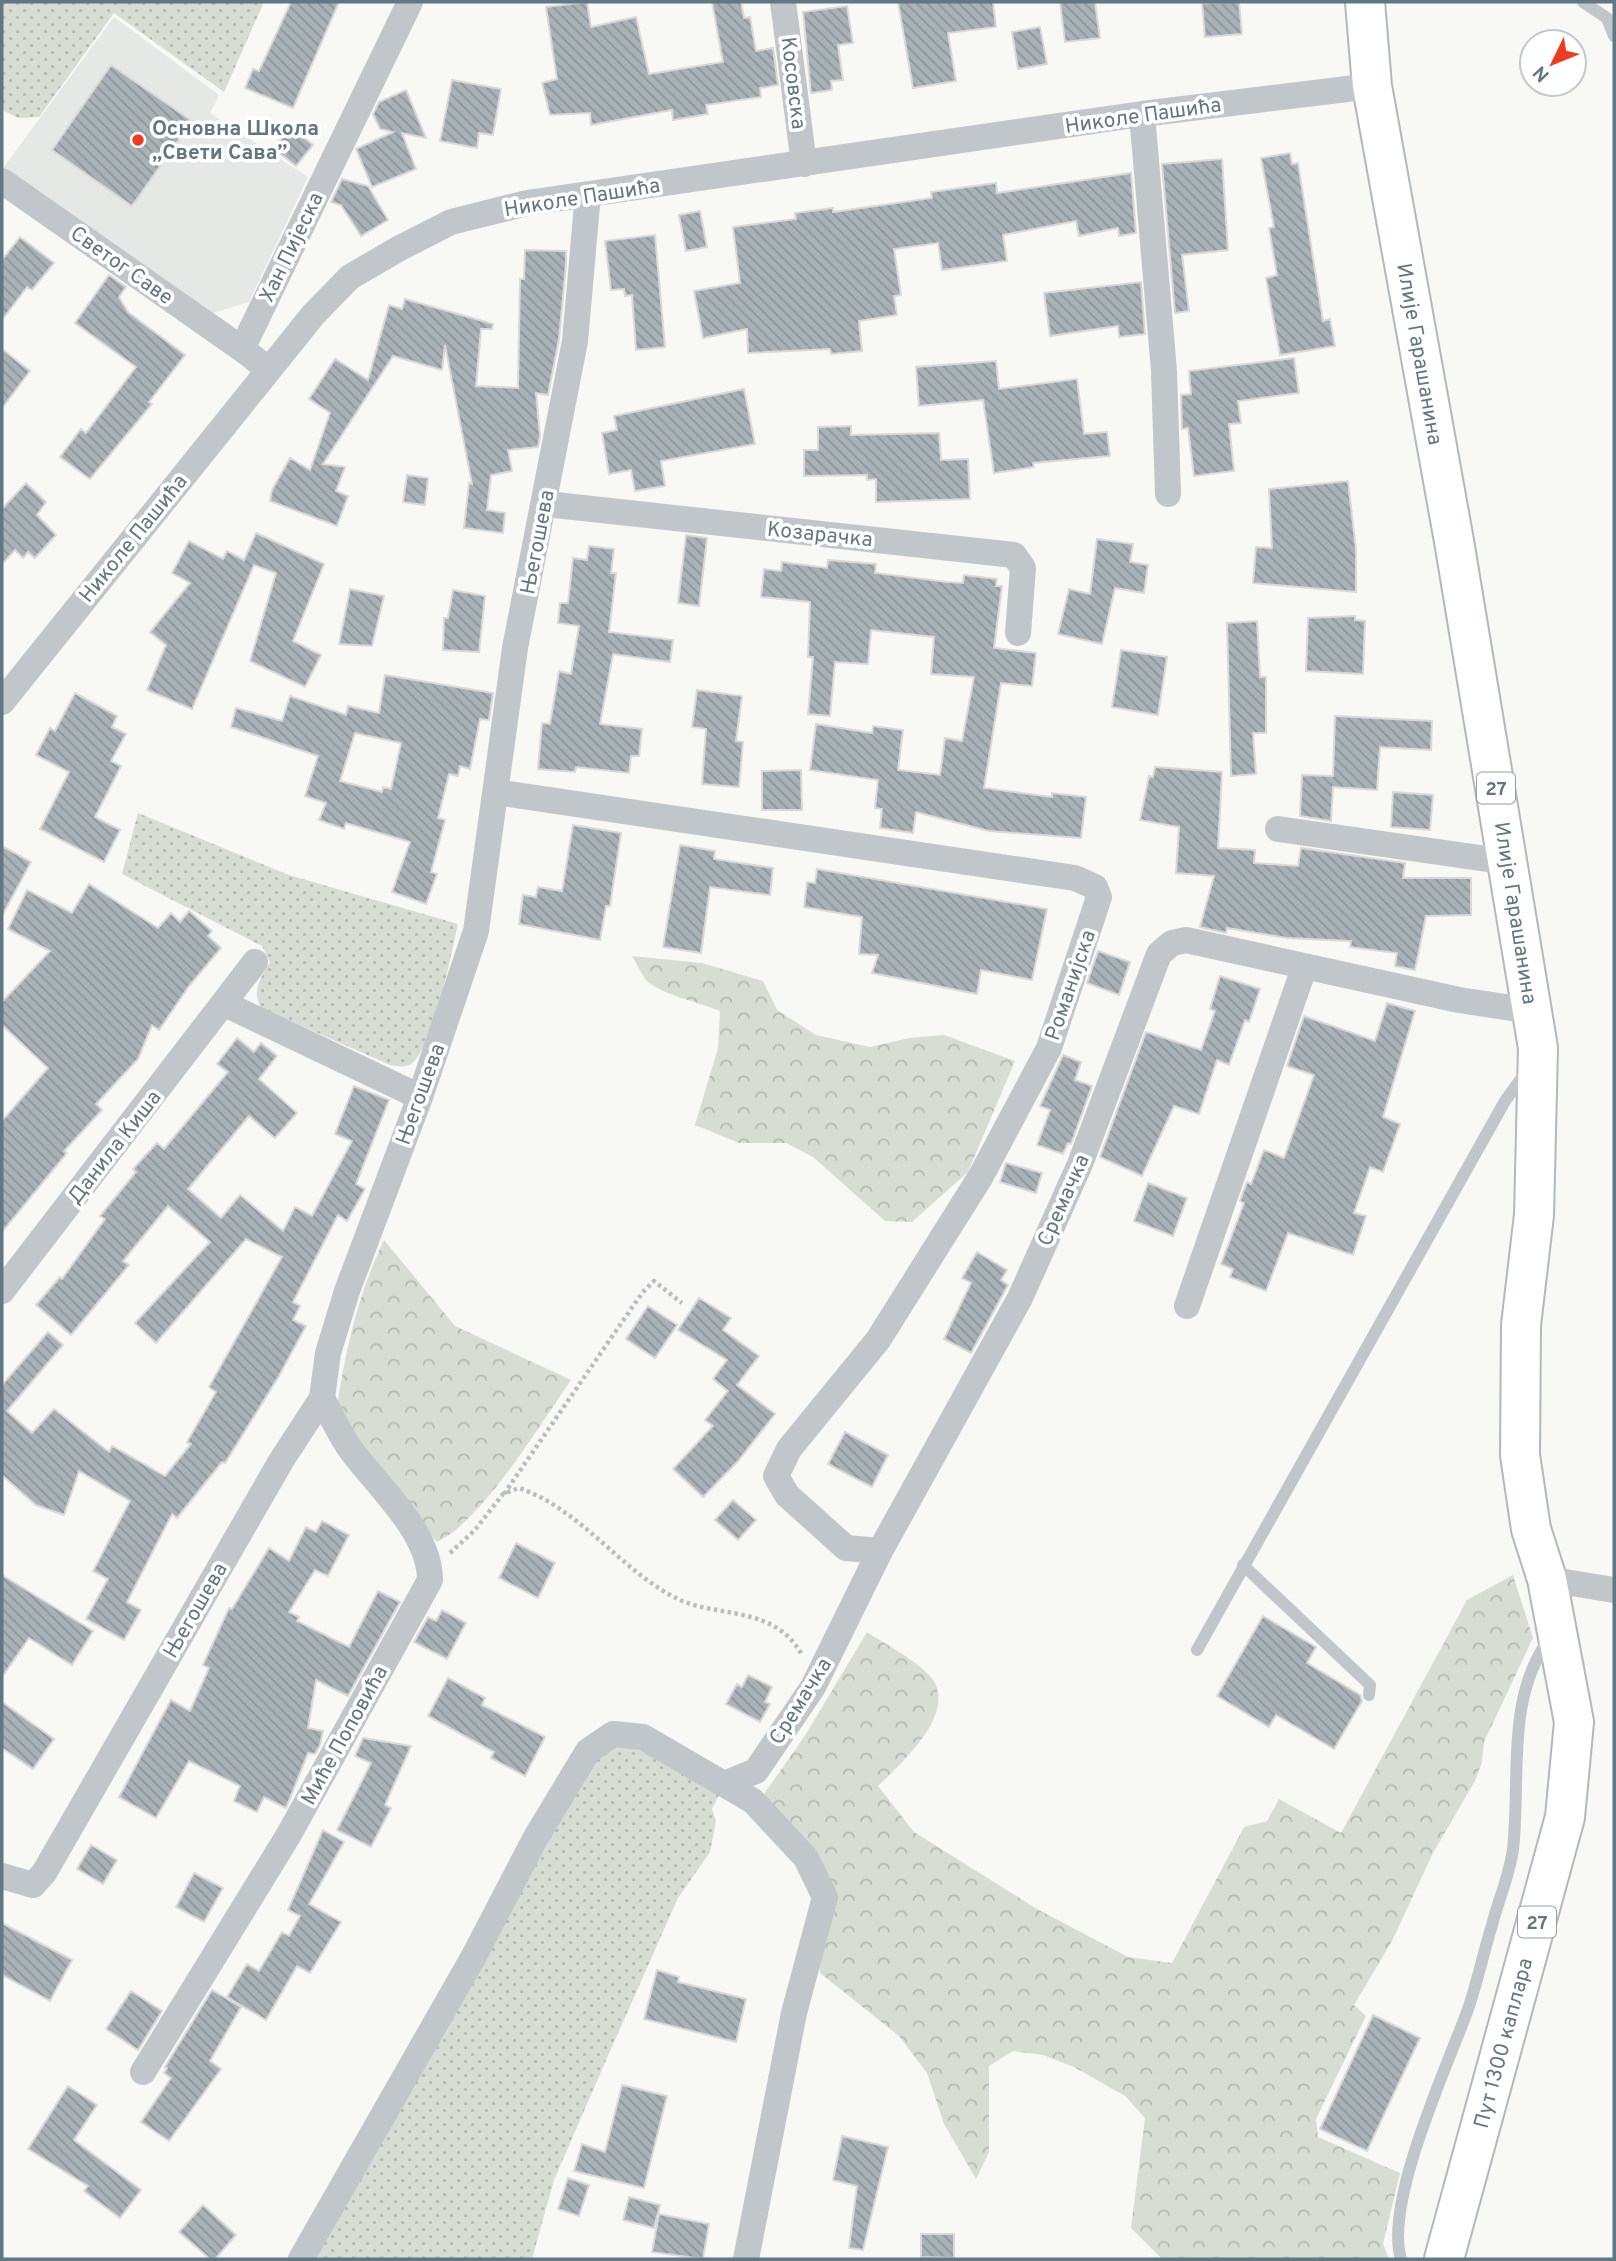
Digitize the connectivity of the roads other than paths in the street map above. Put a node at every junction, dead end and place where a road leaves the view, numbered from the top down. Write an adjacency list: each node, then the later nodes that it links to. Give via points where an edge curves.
1 (410, 2): 12 (street, Хан Пијеска)
2 (783, 2): 9 (street, Косовска)
3 (1365, 2): 7 (main road, Илије Гарашанина / 27)
4 (1583, 2): 5 (lane)
5 (1611, 19): 6 (lane)
6 (1614, 36)
7 (1372, 86): 8 (street, Николе Пашића); 21 (main road, Илије Гарашанина / 27)
8 (1142, 114): 9 (street, Николе Пашића); 14 (street, via 1164,371)
9 (804, 164): 11 (street, Николе Пашића)
10 (3, 184): 12 (street, Светог Саве)
11 (588, 194): 13 (street, Николе Пашића, via 451,222 400,248 350,277); 15 (street, Његошева, via 575,341)
12 (242, 349): 13 (street)
13 (268, 369): 17 (street, Николе Пашића)
14 (1168, 494)
15 (546, 504): 16 (street, Козарачка, via 1014,555 1023,568); 19 (street, Његошева, via 515,649)
16 (1017, 633)
17 (10, 673): 18 (street, Николе Пашића)
18 (2, 702)
19 (496, 792): 27 (street, Његошева, via 476,931); 31 (street, Романијска, via 1075,878 1095,887 1099,897 1049,1048 981,1176 878,1339 789,1449 776,1476 787,1495 846,1548)
20 (1278, 829): 21 (street)
21 (1508, 862): 25 (main road, Илије Гарашанина / 27)
22 (255, 962): 24 (street, Данила Киша)
23 (1304, 968): 25 (street, Сремачка); 29 (street); 31 (street, Сремачка, via 1186,940 1172,943 1159,954 1080,1164 1020,1298)
24 (225, 1004): 27 (street); 28 (street, Данила Киша)
25 (1532, 1011): 26 (main road, Илије Гарашанина / 27)
26 (1536, 1058): 32 (lane, via 1505,1101); 33 (main road, Илије Гарашанина / 27, via 1534,1215 1521,1325 1520,1455 1531,1529)
27 (420, 1097): 30 (street, Његошева, via 347,1291 328,1353)
28 (2, 1291)
29 (1186, 1306)
30 (322, 1398): 41 (street, Његошева, via 281,1461 44,1873 33,1885); 42 (street, Миће Поповића, via 349,1447 421,1540 430,1563 430,1580 295,1824)
31 (880, 1551): 38 (street, Сремачка, via 813,1687)
32 (1243, 1565): 36 (lane); 37 (lane, via 1370,1685)
33 (1547, 1579): 34 (street); 35 (main road, Пут 1300 каплара / 27)
34 (1614, 1590)
35 (1557, 1629): 45 (lane, via 1541,1649 1520,1718 1513,1851 1468,2009 1427,2113 1399,2214); 46 (main road, Пут 1300 каплара / 27, via 1574,1722 1565,1817)
36 (1197, 1650)
37 (1369, 1695)
38 (756, 1771): 39 (street); 40 (street, Сремачка)
39 (724, 1784): 40 (street); 43 (street, via 643,1737 612,1734 588,1751)
40 (753, 1801): 44 (street, via 806,1858 825,1897 794,2013)
41 (2, 1876)
42 (143, 2072)
43 (301, 2259)
44 (746, 2259)
45 (1401, 2259)
46 (1444, 2259)

